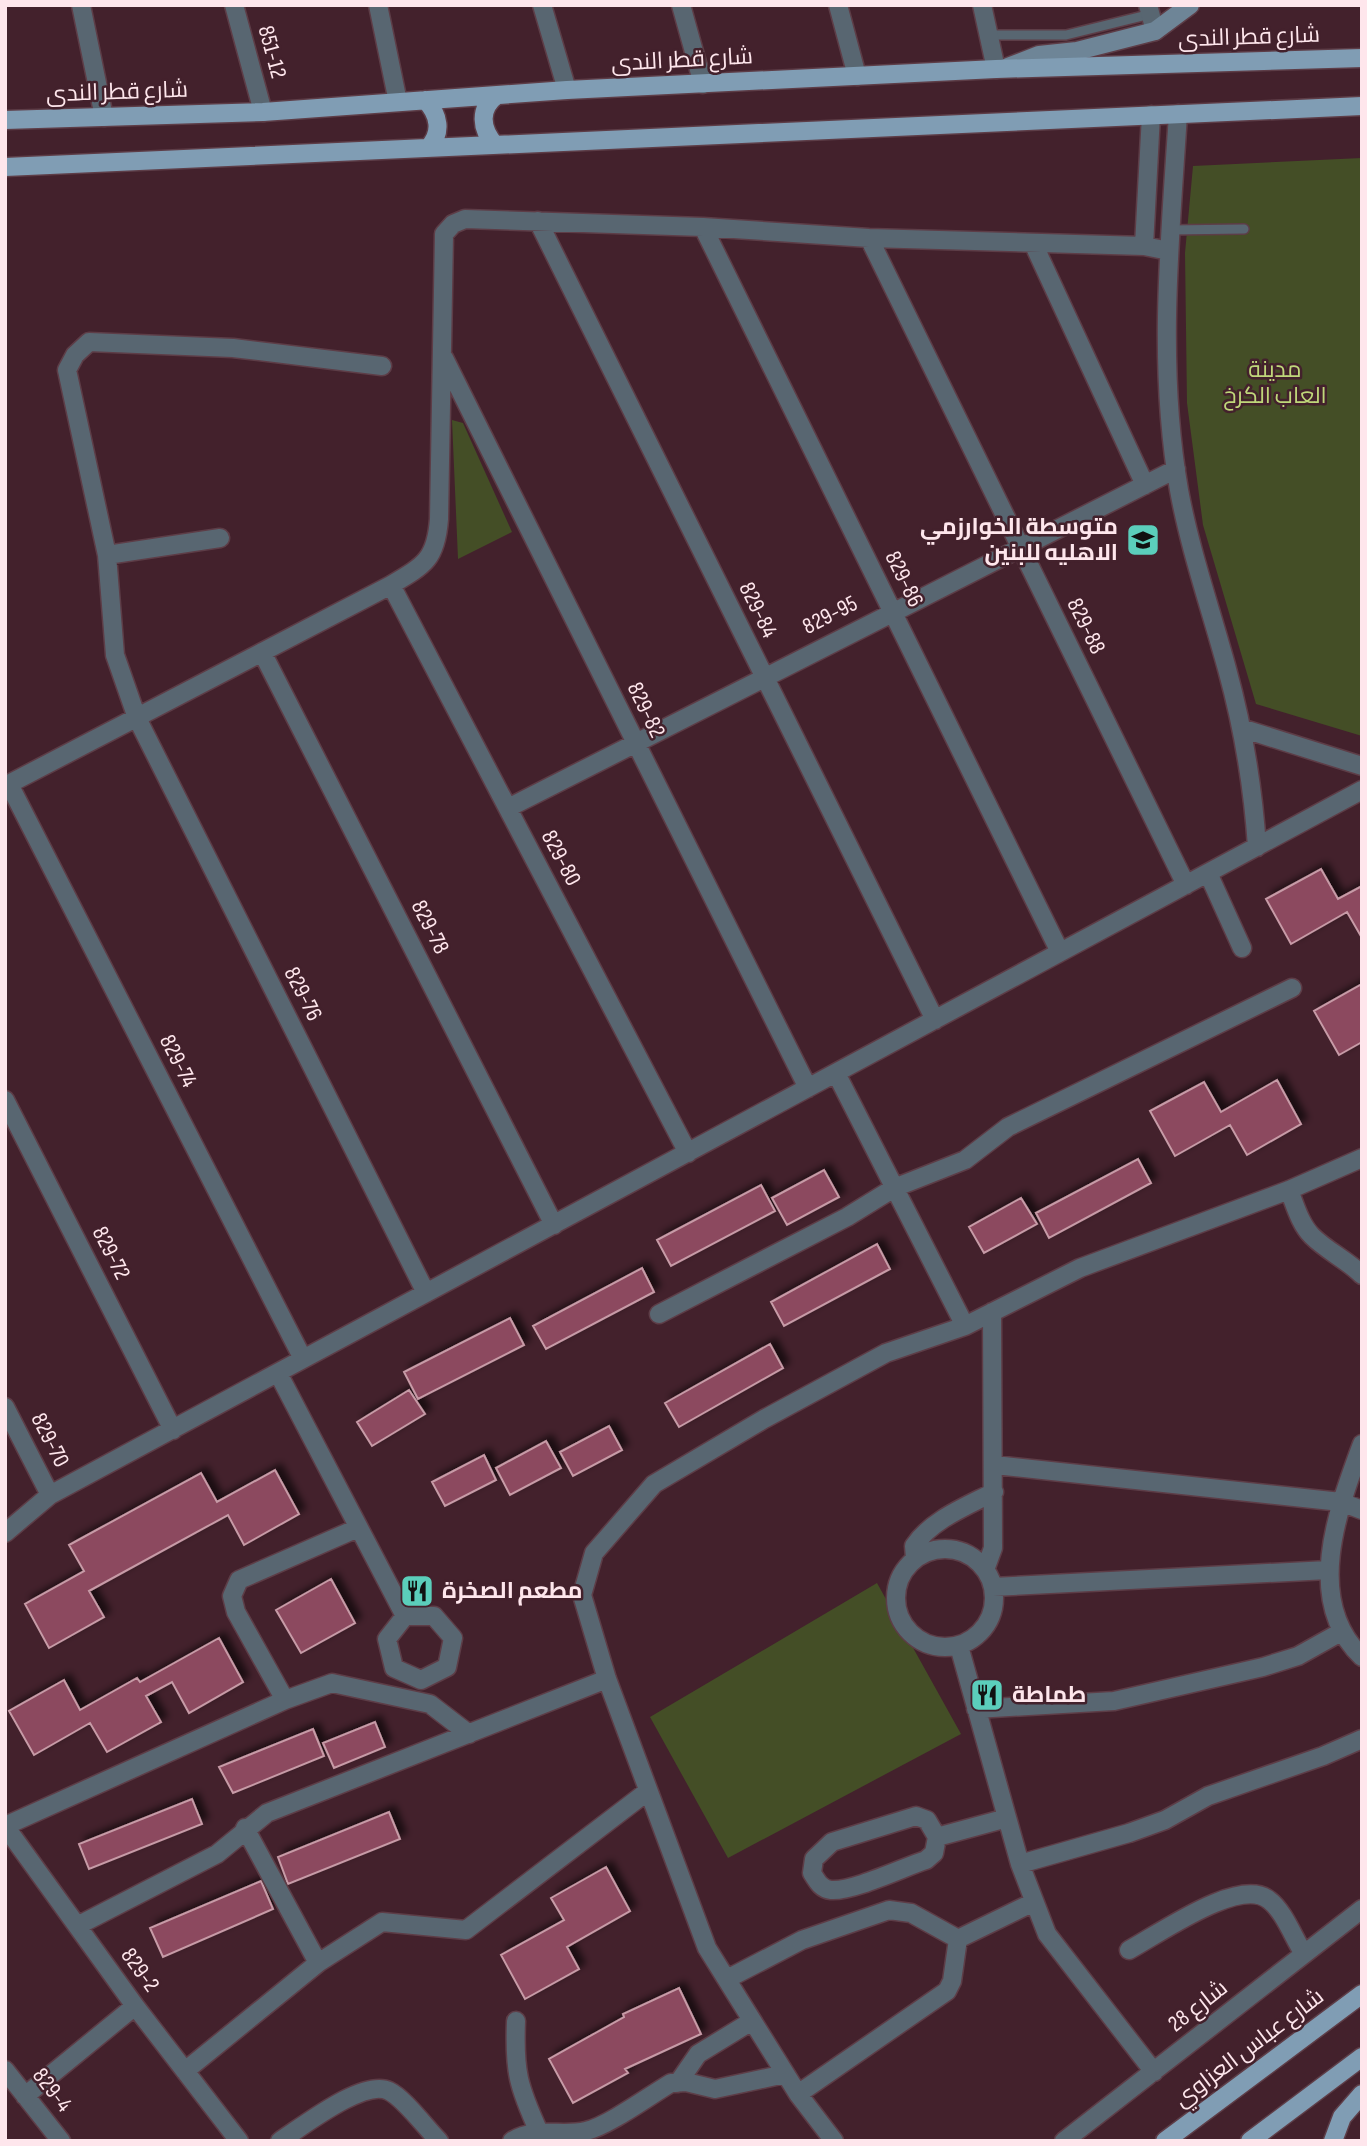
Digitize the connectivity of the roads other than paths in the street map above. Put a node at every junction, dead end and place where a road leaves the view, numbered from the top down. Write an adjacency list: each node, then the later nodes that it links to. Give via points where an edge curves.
1 (81, 5): 23 (street)
2 (234, 5): 20 (street, 851-12)
3 (377, 5): 18 (street)
4 (542, 5): 15 (street)
5 (681, 5): 14 (street)
6 (838, 5): 13 (street)
7 (982, 5): 10 (street)
8 (1190, 5): 9 (street)
9 (1151, 17): 10 (lane, via 1066,35); 12 (street, via 1077,51 1039,55)
10 (990, 34): 12 (street)
11 (1362, 58): 12 (main road, شارع قطر الندى)
12 (1000, 69): 13 (main road, شارع قطر الندى)
13 (858, 76): 14 (main road, شارع قطر الندى)
14 (703, 84): 15 (main road, شارع قطر الندى)
15 (567, 90): 16 (main road, شارع قطر الندى)
16 (497, 95): 17 (main road, شارع قطر الندى); 25 (main road, via 489,100 483,119 483,129)
17 (425, 100): 18 (main road, شارع قطر الندى); 26 (main road, via 438,123)
18 (398, 102): 20 (main road, شارع قطر الندى)
19 (1362, 106): 21 (main road)
20 (263, 112): 23 (main road, شارع قطر الندى)
21 (1178, 114): 22 (main road); 31 (street)
22 (1151, 116): 25 (main road); 34 (street)
23 (104, 117): 24 (main road, شارع قطر الندى)
24 (5, 120)
25 (495, 145): 26 (main road)
26 (428, 148): 27 (main road)
27 (5, 167)
28 (538, 221): 29 (street); 36 (street, via 465,219 444,234); 46 (street, 829-84)
29 (703, 227): 32 (street); 44 (street, 829-86)
30 (1244, 229): 31 (lane)
31 (1170, 230): 35 (street)
32 (869, 238): 33 (street); 41 (street, 829-88)
33 (1033, 243): 34 (street); 39 (street)
34 (1144, 246): 35 (street)
35 (1169, 251): 38 (street, via 1166,365)
36 (442, 354): 43 (street, via 437,544 429,560); 49 (street, 829-82)
37 (382, 366): 42 (street, 829-76, via 233,348 89,342 67,370)
38 (1176, 469): 39 (street, 829-95); 48 (street)
39 (1144, 485): 41 (street, 829-95)
40 (220, 538): 42 (street)
41 (1021, 549): 44 (street, 829-95); 56 (street, 829-88)
42 (107, 555): 47 (street, 829-76, via 115,655)
43 (391, 585): 45 (street); 53 (street, 829-80)
44 (892, 611): 46 (street, 829-95); 58 (street, 829-86)
45 (262, 652): 47 (street); 68 (street, 829-78)
46 (764, 676): 49 (street, 829-95); 60 (street, 829-84)
47 (136, 718): 51 (street); 70 (street, 829-76)
48 (1241, 728): 50 (street); 54 (street)
49 (635, 743): 53 (street, 829-95); 62 (street, 829-82)
50 (1362, 766)
51 (7, 785): 74 (street, 829-74)
52 (1362, 790): 54 (street)
53 (508, 808): 64 (street, 829-80)
54 (1257, 847): 55 (street)
55 (1208, 873): 56 (street); 57 (street)
56 (1186, 885): 58 (street)
57 (1242, 948)
58 (1060, 952): 60 (street)
59 (1292, 988): 66 (street, via 1008,1127 965,1160)
60 (934, 1020): 61 (street)
61 (836, 1073): 62 (street); 66 (street)
62 (807, 1088): 64 (street)
63 (5, 1100): 77 (street, 829-72)
64 (688, 1153): 68 (street)
65 (1362, 1158): 67 (street)
66 (894, 1188): 72 (street); 73 (street)
67 (1289, 1190): 69 (street, via 1312,1237); 71 (street, via 1080,1268)
68 (554, 1225): 70 (street)
69 (1362, 1275)
70 (426, 1293): 74 (street)
71 (992, 1312): 73 (street); 79 (street)
72 (659, 1314)
73 (965, 1326): 94 (street, via 886,1353 654,1484 594,1553 582,1595)
74 (303, 1359): 75 (street)
75 (278, 1373): 77 (street); 84 (street)
76 (5, 1407): 81 (street, 829-70)
77 (173, 1430): 81 (street)
78 (1362, 1444): 82 (street)
79 (995, 1465): 80 (street); 82 (street)
80 (994, 1492): 86 (street, via 920,1536 914,1546); 87 (street, via 993,1548)
81 (50, 1496): 85 (street)
82 (1341, 1502): 83 (street); 88 (street)
83 (1362, 1510)
84 (358, 1528): 90 (street); 95 (street, via 239,1580 232,1596 236,1612)
85 (5, 1533)
86 (915, 1558): 87 (street, via 933,1550 952,1549 971,1556); 92 (street, via 902,1573 897,1611 920,1642)
87 (985, 1570): 89 (street)
88 (1328, 1570): 89 (street); 91 (street)
89 (993, 1587): 92 (street, via 988,1623)
90 (405, 1616)
91 (1340, 1632): 93 (street); 96 (street, via 1298,1656 1263,1667 1114,1701)
92 (959, 1646): 96 (street)
93 (1362, 1657)
94 (607, 1679): 97 (street); 99 (street)
95 (285, 1700): 97 (street, via 332,1683 430,1704); 101 (street)
96 (976, 1709): 100 (street)
97 (469, 1734): 102 (street, via 267,1813)
98 (1362, 1740): 104 (street, via 1209,1796 1153,1824)
99 (648, 1791): 111 (street, via 466,1930 382,1922); 112 (street, via 707,1948)
100 (1007, 1818): 103 (street); 104 (street)
101 (5, 1826): 107 (street, 829-2)
102 (245, 1828): 107 (street, via 234,1843 216,1854); 111 (street)
103 (937, 1837): 103 (street, via 927,1820 903,1818 832,1842 814,1859 812,1873 820,1886 845,1888 926,1860)
104 (1020, 1864): 105 (street)
105 (1034, 1902): 108 (street); 120 (street, via 1047,1934)
106 (1362, 1909): 110 (street, شارع 28)
107 (77, 1926): 114 (street, 829-2)
108 (958, 1939): 112 (street, via 911,1913 889,1910 802,1940); 123 (street, via 947,1991)
109 (1129, 1950): 110 (street, via 1232,1895 1253,1892 1270,1901)
110 (1304, 1954): 120 (street, شارع 28)
111 (318, 1963): 119 (street)
112 (727, 1979): 116 (street)
113 (1362, 1994): 134 (main road, شارع عباس العزاوي)
114 (135, 2006): 119 (street, 829-2); 125 (street)
115 (516, 2021): 126 (street, via 514,2065 519,2089)
116 (752, 2021): 121 (street); 122 (street, via 698,2054)
117 (1362, 2057): 135 (main road)
118 (5, 2070): 125 (street, 829-4)
119 (185, 2071): 128 (street, 829-2)
120 (1154, 2072): 133 (street, شارع 28)
121 (785, 2074): 122 (street, via 715,2089); 123 (street)
122 (678, 2083): 126 (street, via 588,2131)
123 (798, 2094): 132 (street)
124 (1362, 2094): 136 (main road, via 1342,2117)
125 (25, 2096): 127 (street, 829-4)
126 (539, 2132): 131 (street)
127 (61, 2141)
128 (239, 2141)
129 (280, 2141): 130 (street, via 351,2096 372,2088 390,2091)
130 (439, 2141)
131 (512, 2141)
132 (834, 2141)
133 (1064, 2141)
134 (1165, 2141)
135 (1250, 2141)
136 (1332, 2141)

